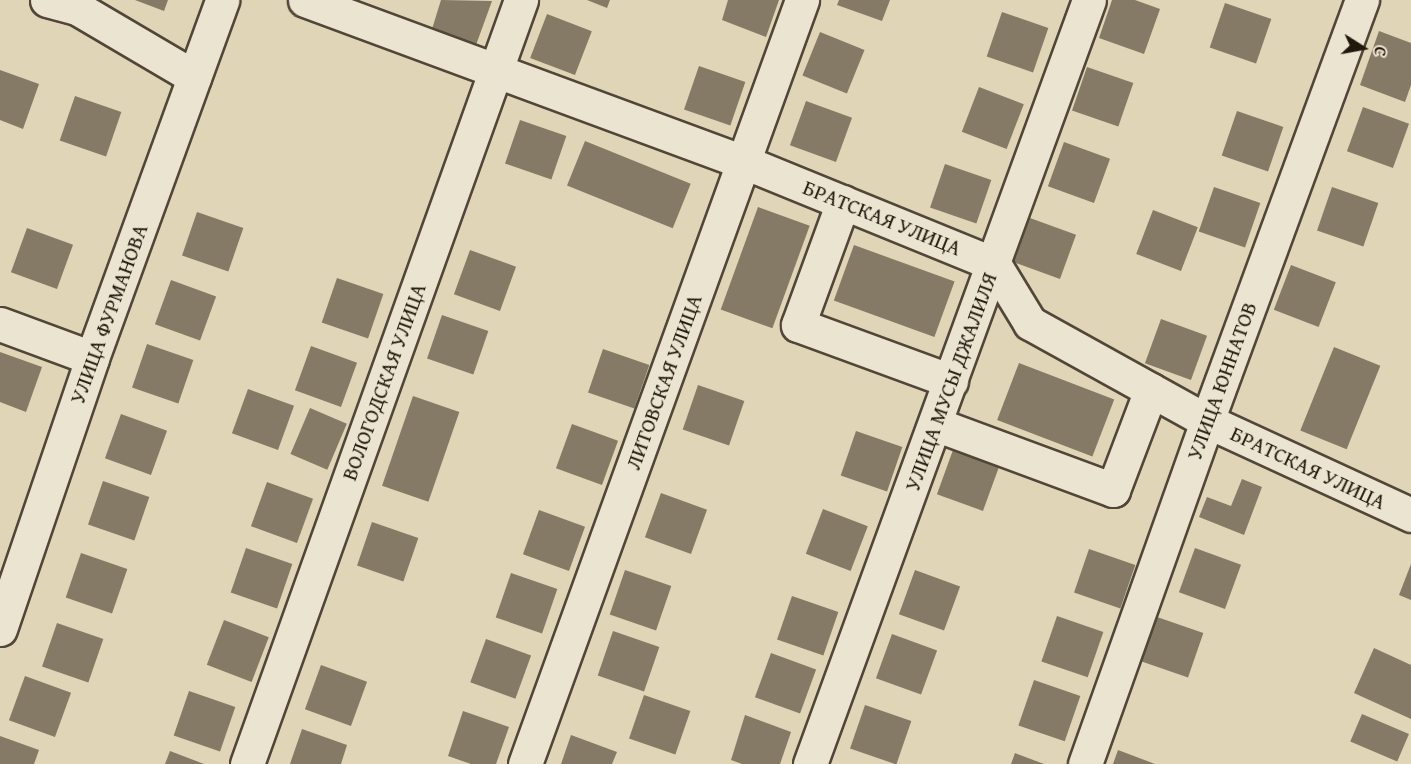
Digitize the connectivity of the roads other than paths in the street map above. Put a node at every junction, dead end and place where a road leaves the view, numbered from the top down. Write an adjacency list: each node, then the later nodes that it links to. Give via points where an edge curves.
1 (47, 0): 9 (street, via 77,8)
2 (222, 0): 9 (street, УЛИЦА ФУРМАНОВА)
3 (306, 0): 8 (street, БРАТСКАЯ УЛИЦА)
4 (521, 0): 8 (street, ВОЛОГОДСКАЯ УЛИЦА)
5 (802, 0): 10 (street, ЛИТОВСКАЯ УЛИЦА)
6 (1089, 0): 12 (street, УЛИЦА МУСЫ ДЖАЛИЛЯ)
7 (1362, 0): 17 (street, УЛИЦА ЮННАТОВ)
8 (496, 71): 10 (street, БРАТСКАЯ УЛИЦА); 21 (street, ВОЛОГОДСКАЯ УЛИЦА)
9 (194, 77): 14 (street, УЛИЦА ФУРМАНОВА)
10 (744, 162): 11 (street, БРАТСКАЯ УЛИЦА); 22 (street, ЛИТОВСКАЯ УЛИЦА)
11 (843, 202): 12 (street, БРАТСКАЯ УЛИЦА); 15 (street, via 798,325)
12 (994, 264): 15 (street, УЛИЦА МУСЫ ДЖАЛИЛЯ); 16 (street, БРАТСКАЯ УЛИЦА, via 1030,323)
13 (0, 324): 14 (street)
14 (92, 358): 20 (street, УЛИЦА ФУРМАНОВА)
15 (951, 381): 18 (street, УЛИЦА МУСЫ ДЖАЛИЛЯ)
16 (1151, 390): 17 (street, БРАТСКАЯ УЛИЦА); 18 (street, via 1113,490)
17 (1207, 421): 19 (street, БРАТСКАЯ УЛИЦА); 24 (street, УЛИЦА ЮННАТОВ)
18 (935, 424): 23 (street, УЛИЦА МУСЫ ДЖАЛИЛЯ)
19 (1411, 515)
20 (3, 613)
21 (247, 764)
22 (525, 764)
23 (810, 764)
24 (1085, 764)

